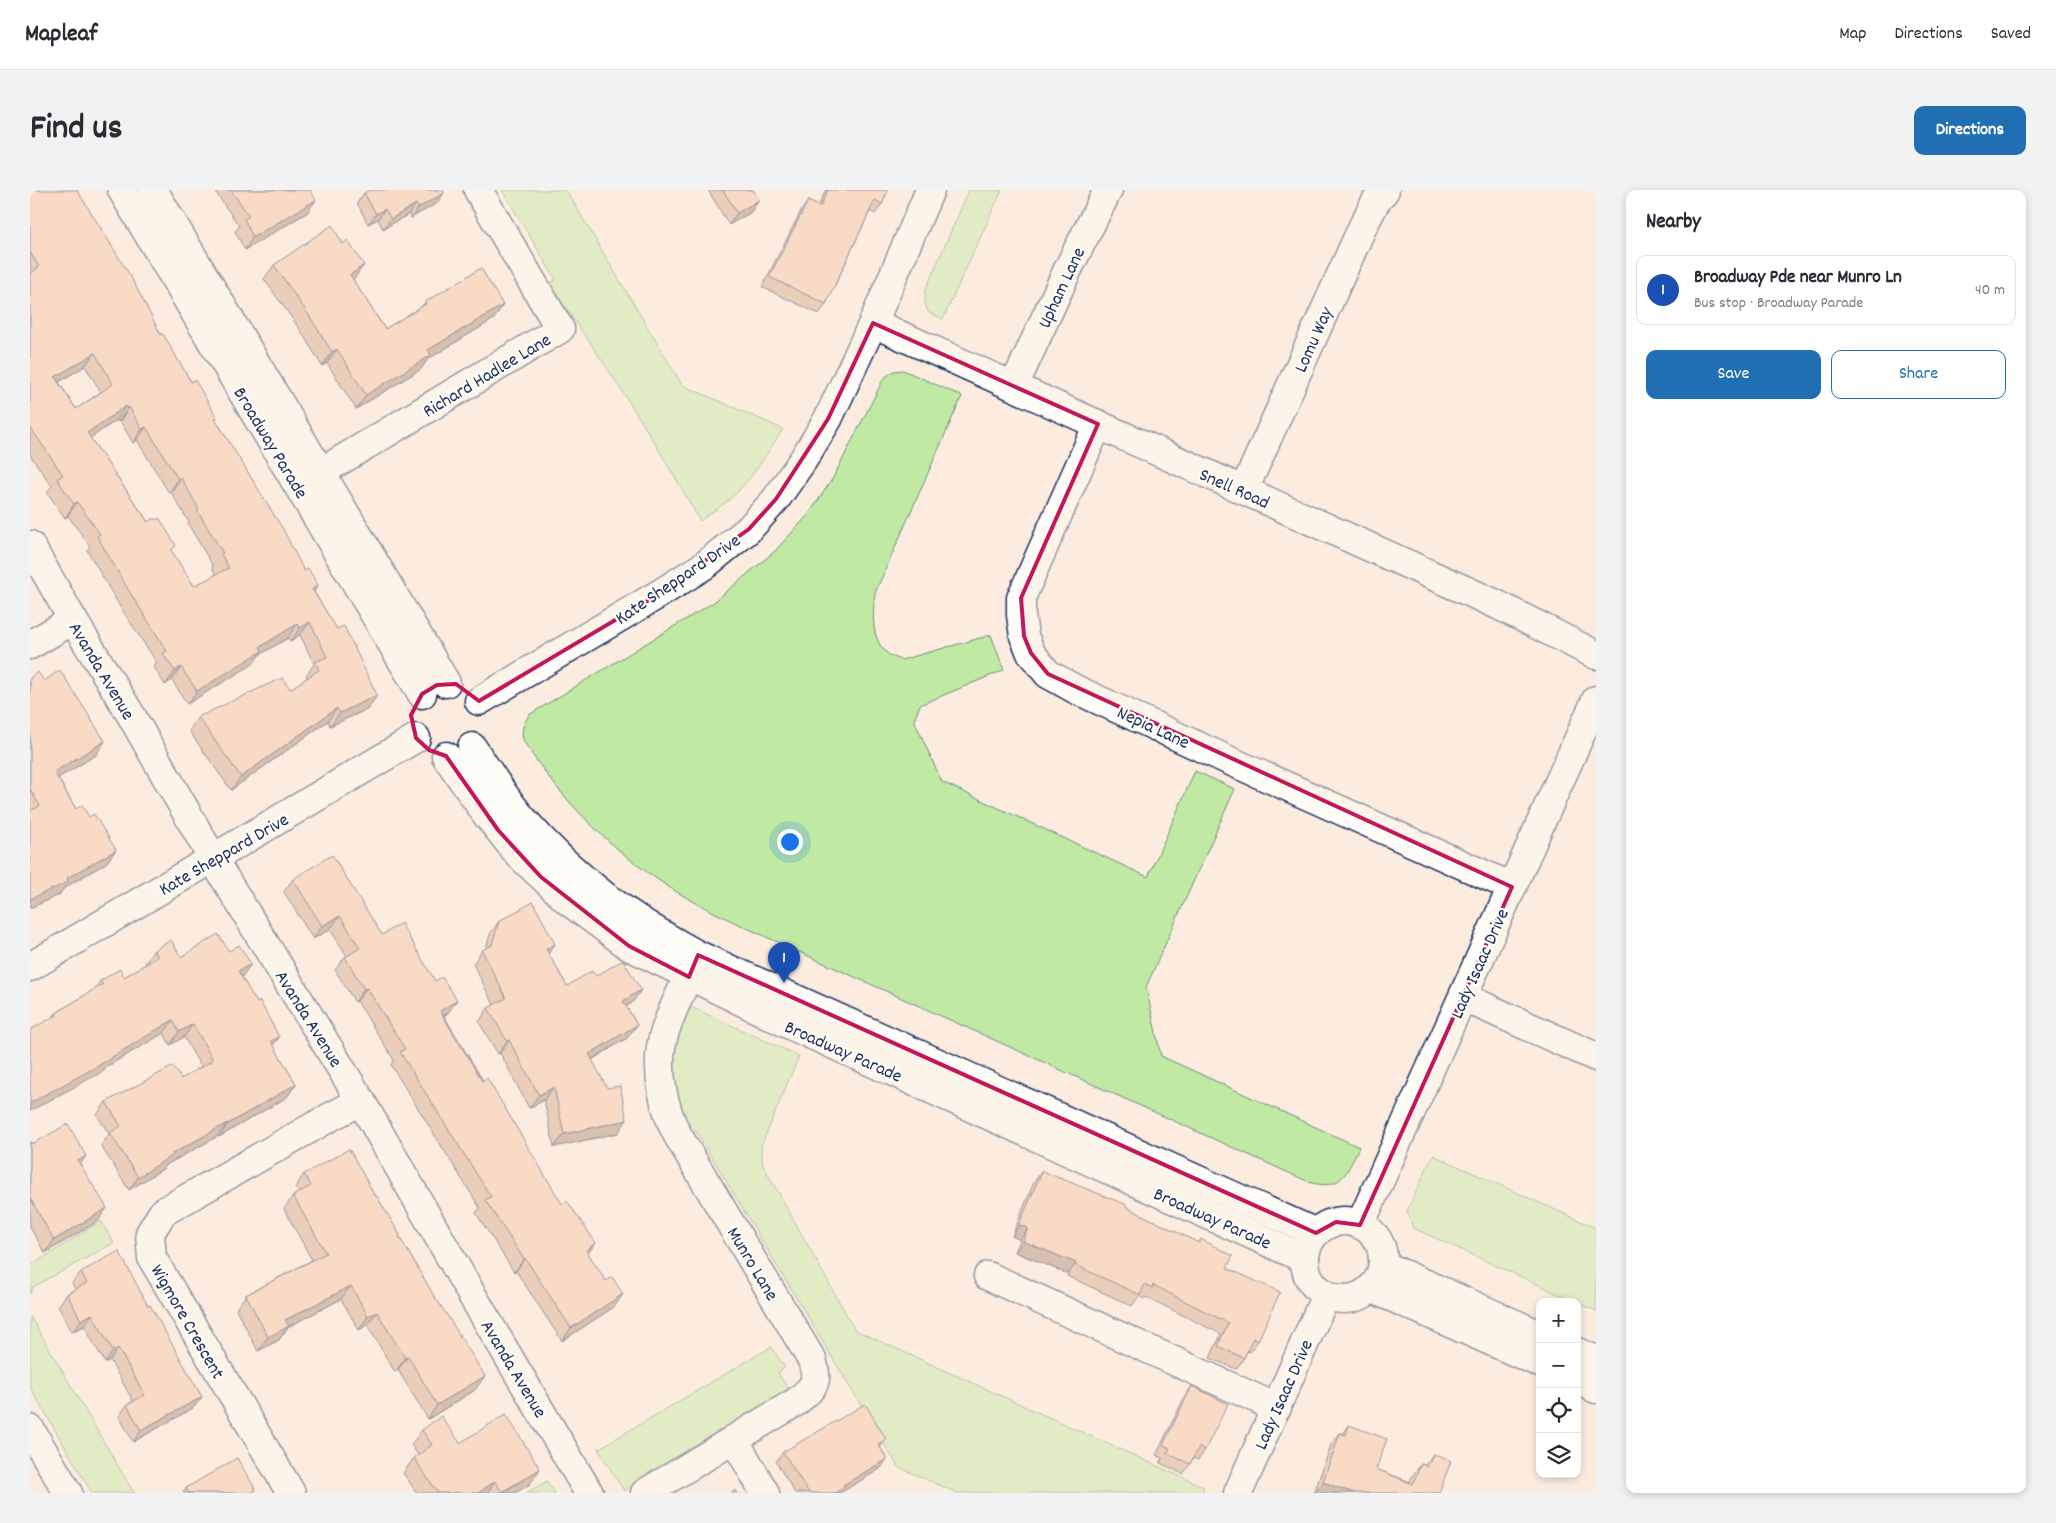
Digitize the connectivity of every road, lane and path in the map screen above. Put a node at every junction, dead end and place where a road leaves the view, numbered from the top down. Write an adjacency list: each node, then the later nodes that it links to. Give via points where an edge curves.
1 (122, 190): 10 (street, Broadway Parade)
2 (153, 190): 10 (street, Broadway Parade)
3 (478, 190): 10 (street, Richard Hadlee Lane, via 560,329)
4 (930, 190): 7 (street, Kate Sheppard Drive)
5 (1108, 190): 8 (street, Upham Lane)
6 (1385, 190): 11 (street, Lomu Way, via 1363,226)
7 (873, 322): 8 (street, Snell Road); 19 (street, Kate Sheppard Drive, via 828,419 781,491 749,529 704,565 659,594)
8 (1014, 386): 9 (street, Snell Road)
9 (1098, 424): 11 (street, Snell Road); 24 (street, Nepia Lane, via 1021,598 1024,636 1031,653 1048,674 1075,690 1228,760)
10 (310, 479): 16 (street, Broadway Parade); 17 (street, Broadway Parade)
11 (1244, 490): 15 (street, Snell Road, via 1498,605)
12 (30, 544): 13 (street, Avanda Avenue)
13 (73, 620): 14 (street); 23 (street, Avanda Avenue)
14 (30, 645)
15 (1596, 655)
16 (446, 683): 17 (street, via 429,688); 19 (street, via 465,688)
17 (422, 694): 20 (street, via 412,715)
18 (1596, 700): 24 (street, Lady Isaac Drive)
19 (479, 701): 21 (street, via 484,720)
20 (416, 738): 22 (street, via 429,750); 23 (street, Kate Sheppard Drive)
21 (472, 747): 22 (street, via 460,754); 25 (street, Broadway Parade, via 521,817 570,868)
22 (446, 756): 25 (street, Broadway Parade, via 486,814 541,877 628,946)
23 (213, 859): 26 (street, Kate Sheppard Drive); 29 (street, Avanda Avenue)
24 (1512, 886): 27 (street, Lady Isaac Drive)
25 (694, 966): 31 (street, Broadway Parade); 32 (street, Broadway Parade, via 792,1026); 44 (street, Munro Lane, via 661,1047 667,1115 802,1342 816,1381 796,1402)
26 (30, 967)
27 (1462, 997): 28 (street); 30 (street, Lady Isaac Drive)
28 (1596, 1057)
29 (361, 1101): 46 (street, Wigmore Crescent, via 162,1212 150,1233 152,1258); 47 (street, Avanda Avenue)
30 (1360, 1225): 31 (street, via 1336,1222); 34 (street, via 1378,1241 1382,1253)
31 (1316, 1233): 32 (street, via 1308,1245)
32 (1305, 1259): 35 (street, via 1310,1280)
33 (988, 1276): 42 (street)
34 (1377, 1276): 35 (street, via 1358,1297 1342,1299); 36 (street); 39 (street)
35 (1326, 1295): 42 (street, Lady Isaac Drive)
36 (1536, 1334)
37 (1581, 1354): 38 (street)
38 (1596, 1360)
39 (1536, 1361)
40 (1581, 1382): 41 (street)
41 (1596, 1389)
42 (1277, 1408): 50 (street, Lady Isaac Drive)
43 (30, 1429): 45 (street)
44 (734, 1439): 48 (street, Munro Lane); 49 (street)
45 (68, 1493)
46 (291, 1493)
47 (588, 1493)
48 (644, 1493)
49 (765, 1493)
50 (1238, 1493)

